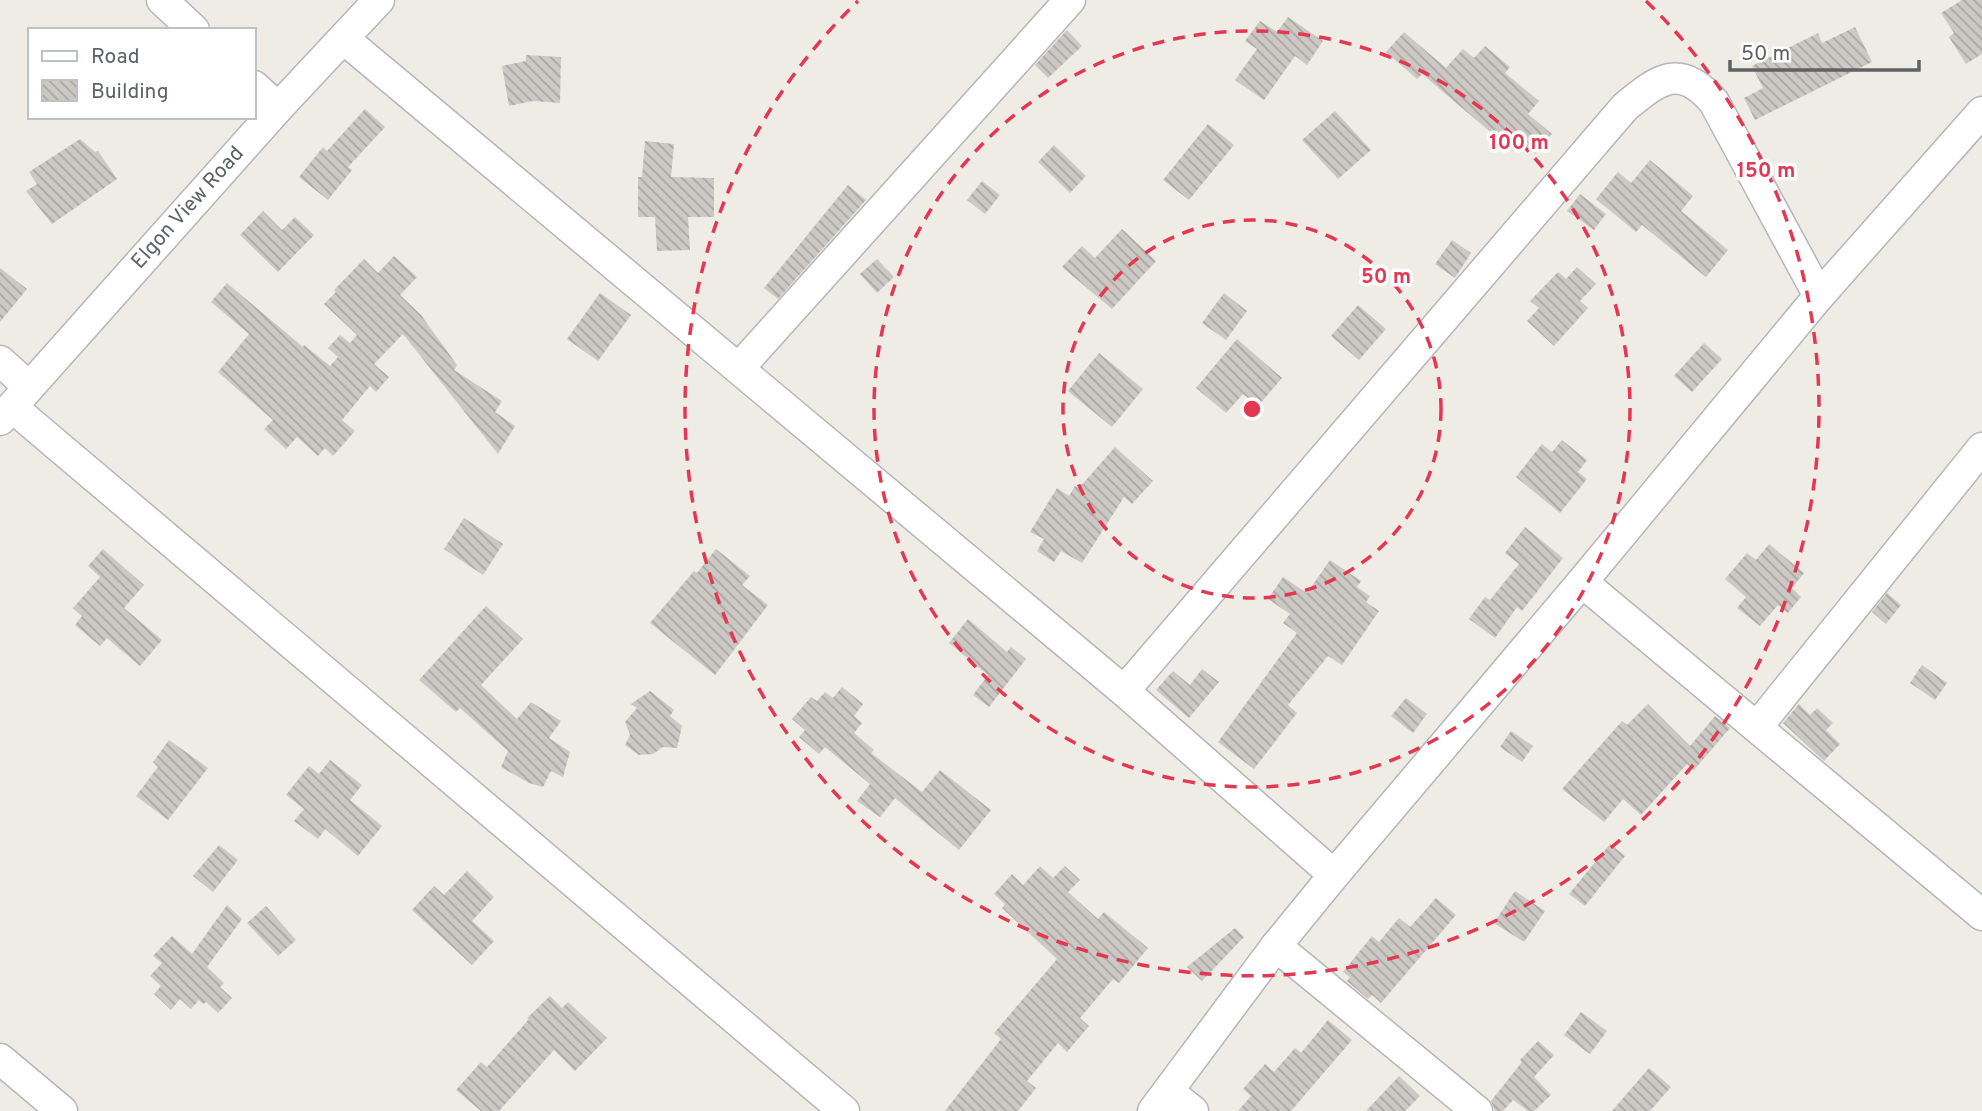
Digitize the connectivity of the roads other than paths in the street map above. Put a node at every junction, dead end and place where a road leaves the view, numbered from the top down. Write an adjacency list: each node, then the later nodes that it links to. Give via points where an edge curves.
1 (162, 0): 4 (street)
2 (379, 0): 5 (street, Elgon View Road)
3 (1070, 0): 11 (street)
4 (192, 28)
5 (344, 39): 7 (street, Elgon View Road); 11 (street)
6 (256, 88): 7 (street)
7 (278, 108): 12 (street, Elgon View Road)
8 (1982, 112): 9 (street)
9 (1819, 296): 14 (street); 15 (street, via 1714,102 1703,88 1688,80 1661,80 1625,107)
10 (0, 361): 12 (street)
11 (739, 368): 15 (street)
12 (13, 404): 23 (street)
13 (1982, 448): 16 (street)
14 (1582, 582): 16 (street); 17 (street)
15 (1124, 691): 17 (street)
16 (1757, 727): 18 (street)
17 (1334, 875): 19 (street)
18 (1982, 915)
19 (1276, 946): 21 (street); 25 (street)
20 (0, 1059): 22 (street)
21 (1161, 1101): 24 (street)
22 (62, 1111)
23 (844, 1111)
24 (1193, 1111)
25 (1477, 1111)

